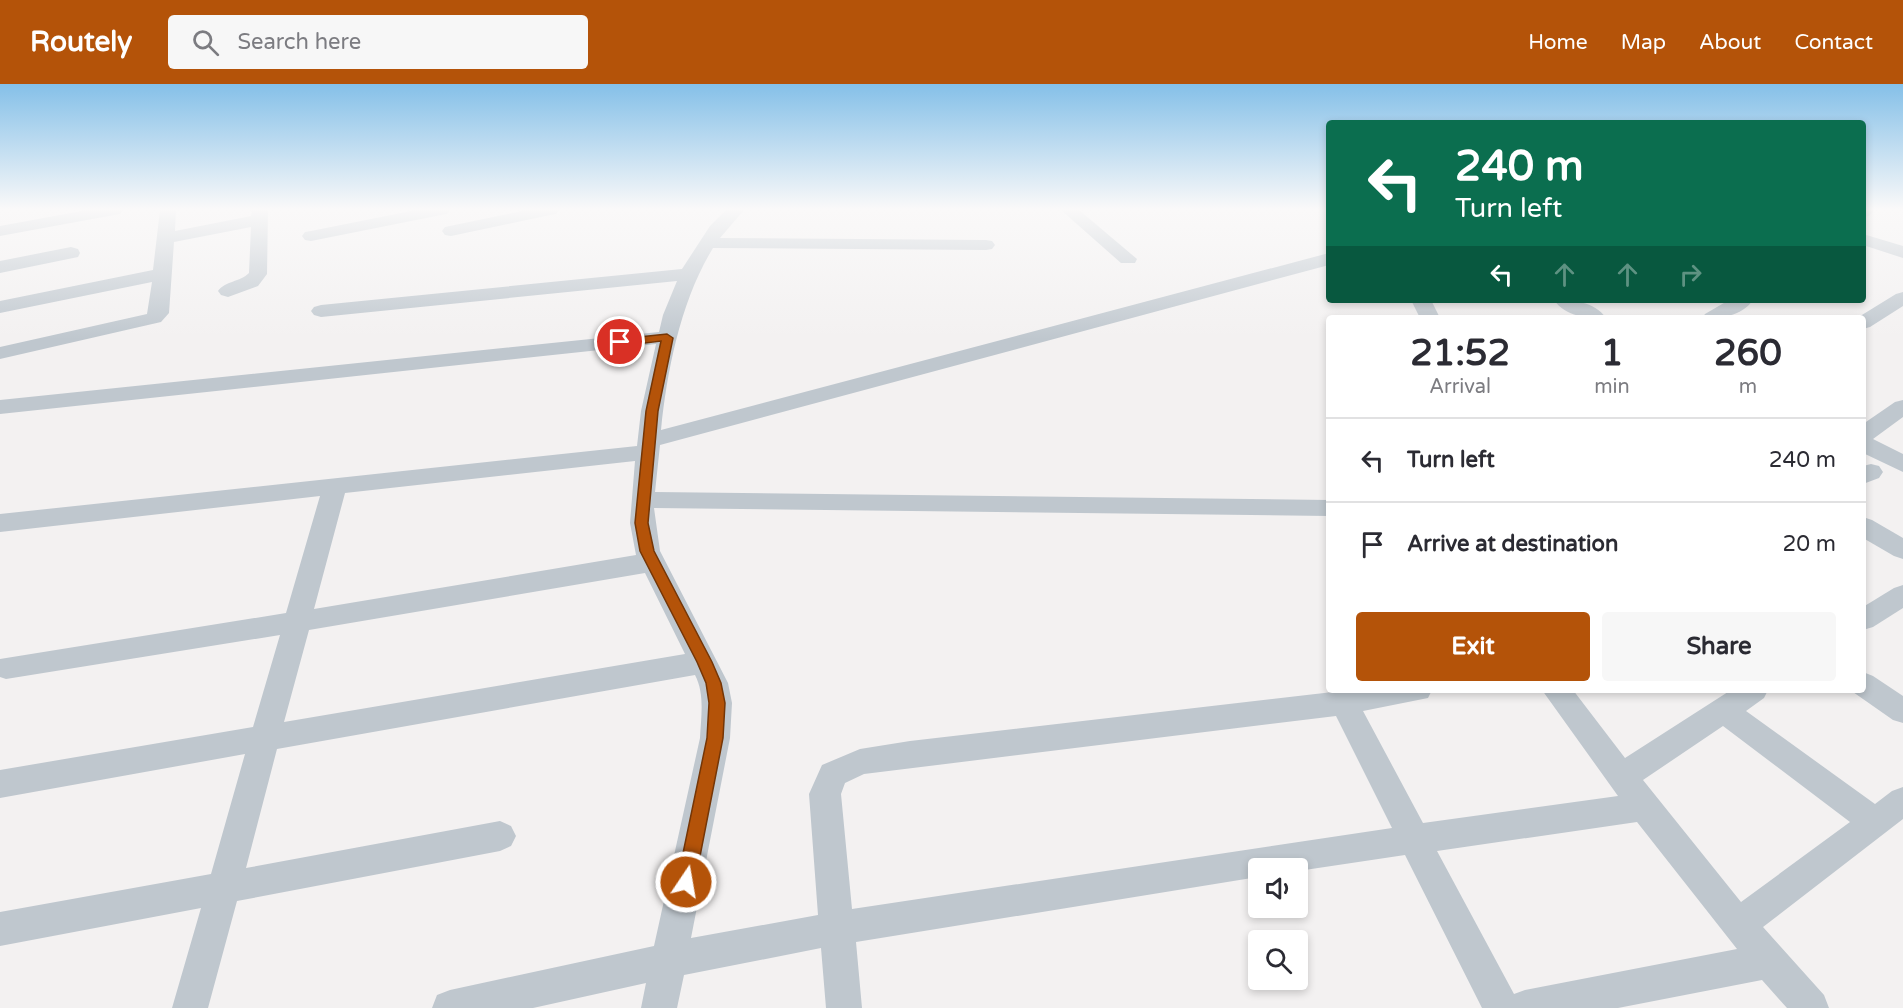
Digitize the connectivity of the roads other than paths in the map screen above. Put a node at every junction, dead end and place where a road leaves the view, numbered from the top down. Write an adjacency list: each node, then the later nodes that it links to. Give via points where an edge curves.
1 (71, 253): 8 (street)
2 (165, 253): 9 (street)
3 (259, 253): 11 (street, via 258,274 251,282)
4 (702, 253): 10 (street)
5 (1121, 253): 6 (street)
6 (1128, 259)
7 (1326, 260): 26 (street)
8 (0, 267)
9 (163, 274): 15 (street); 21 (street, via 159,313 154,318)
10 (689, 274): 16 (street); 20 (street)
11 (228, 291)
12 (1903, 298): 19 (street)
13 (1569, 303): 17 (street)
14 (1738, 303): 18 (street)
15 (0, 307)
16 (321, 311)
17 (1591, 315)
18 (1717, 315)
19 (1866, 321)
20 (667, 338): 22 (street); 26 (street)
21 (0, 353)
22 (0, 407)
23 (1903, 407): 24 (street)
24 (1866, 433)
25 (1866, 445): 27 (street)
26 (648, 446): 28 (street); 29 (street)
27 (1903, 464)
28 (335, 486): 31 (street); 37 (street)
29 (642, 500): 30 (street); 34 (street, via 644,540)
30 (1326, 508)
31 (0, 523)
32 (1866, 528): 33 (street)
33 (1903, 550)
34 (653, 562): 37 (street); 38 (street)
35 (1903, 595): 36 (street)
36 (1866, 618)
37 (296, 622): 39 (street); 47 (street)
38 (704, 662): 47 (street); 59 (street, via 714,683 717,703 715,738)
39 (6, 668)
40 (1866, 686): 46 (street)
41 (1401, 693): 44 (street)
42 (1558, 693): 48 (street)
43 (1750, 693): 45 (street)
44 (1344, 703): 54 (street); 58 (street, via 860,762 833,774 825,794)
45 (1723, 711): 48 (street); 52 (street)
46 (1903, 711)
47 (265, 738): 49 (street); 55 (street)
48 (1622, 777): 51 (street)
49 (0, 784)
50 (1903, 801): 52 (street)
51 (1644, 807): 54 (street); 56 (street)
52 (1875, 822): 56 (street)
53 (500, 836): 55 (street)
54 (1414, 838): 58 (street); 65 (street)
55 (223, 889): 57 (street); 61 (street)
56 (1738, 925): 60 (street)
57 (0, 929)
58 (836, 929): 59 (street); 64 (street)
59 (670, 960): 62 (street); 63 (street)
60 (1768, 961): 66 (street); 67 (street)
61 (190, 1008)
62 (450, 1008)
63 (659, 1008)
64 (844, 1008)
65 (1501, 1008)
66 (1525, 1008)
67 (1811, 1008)

